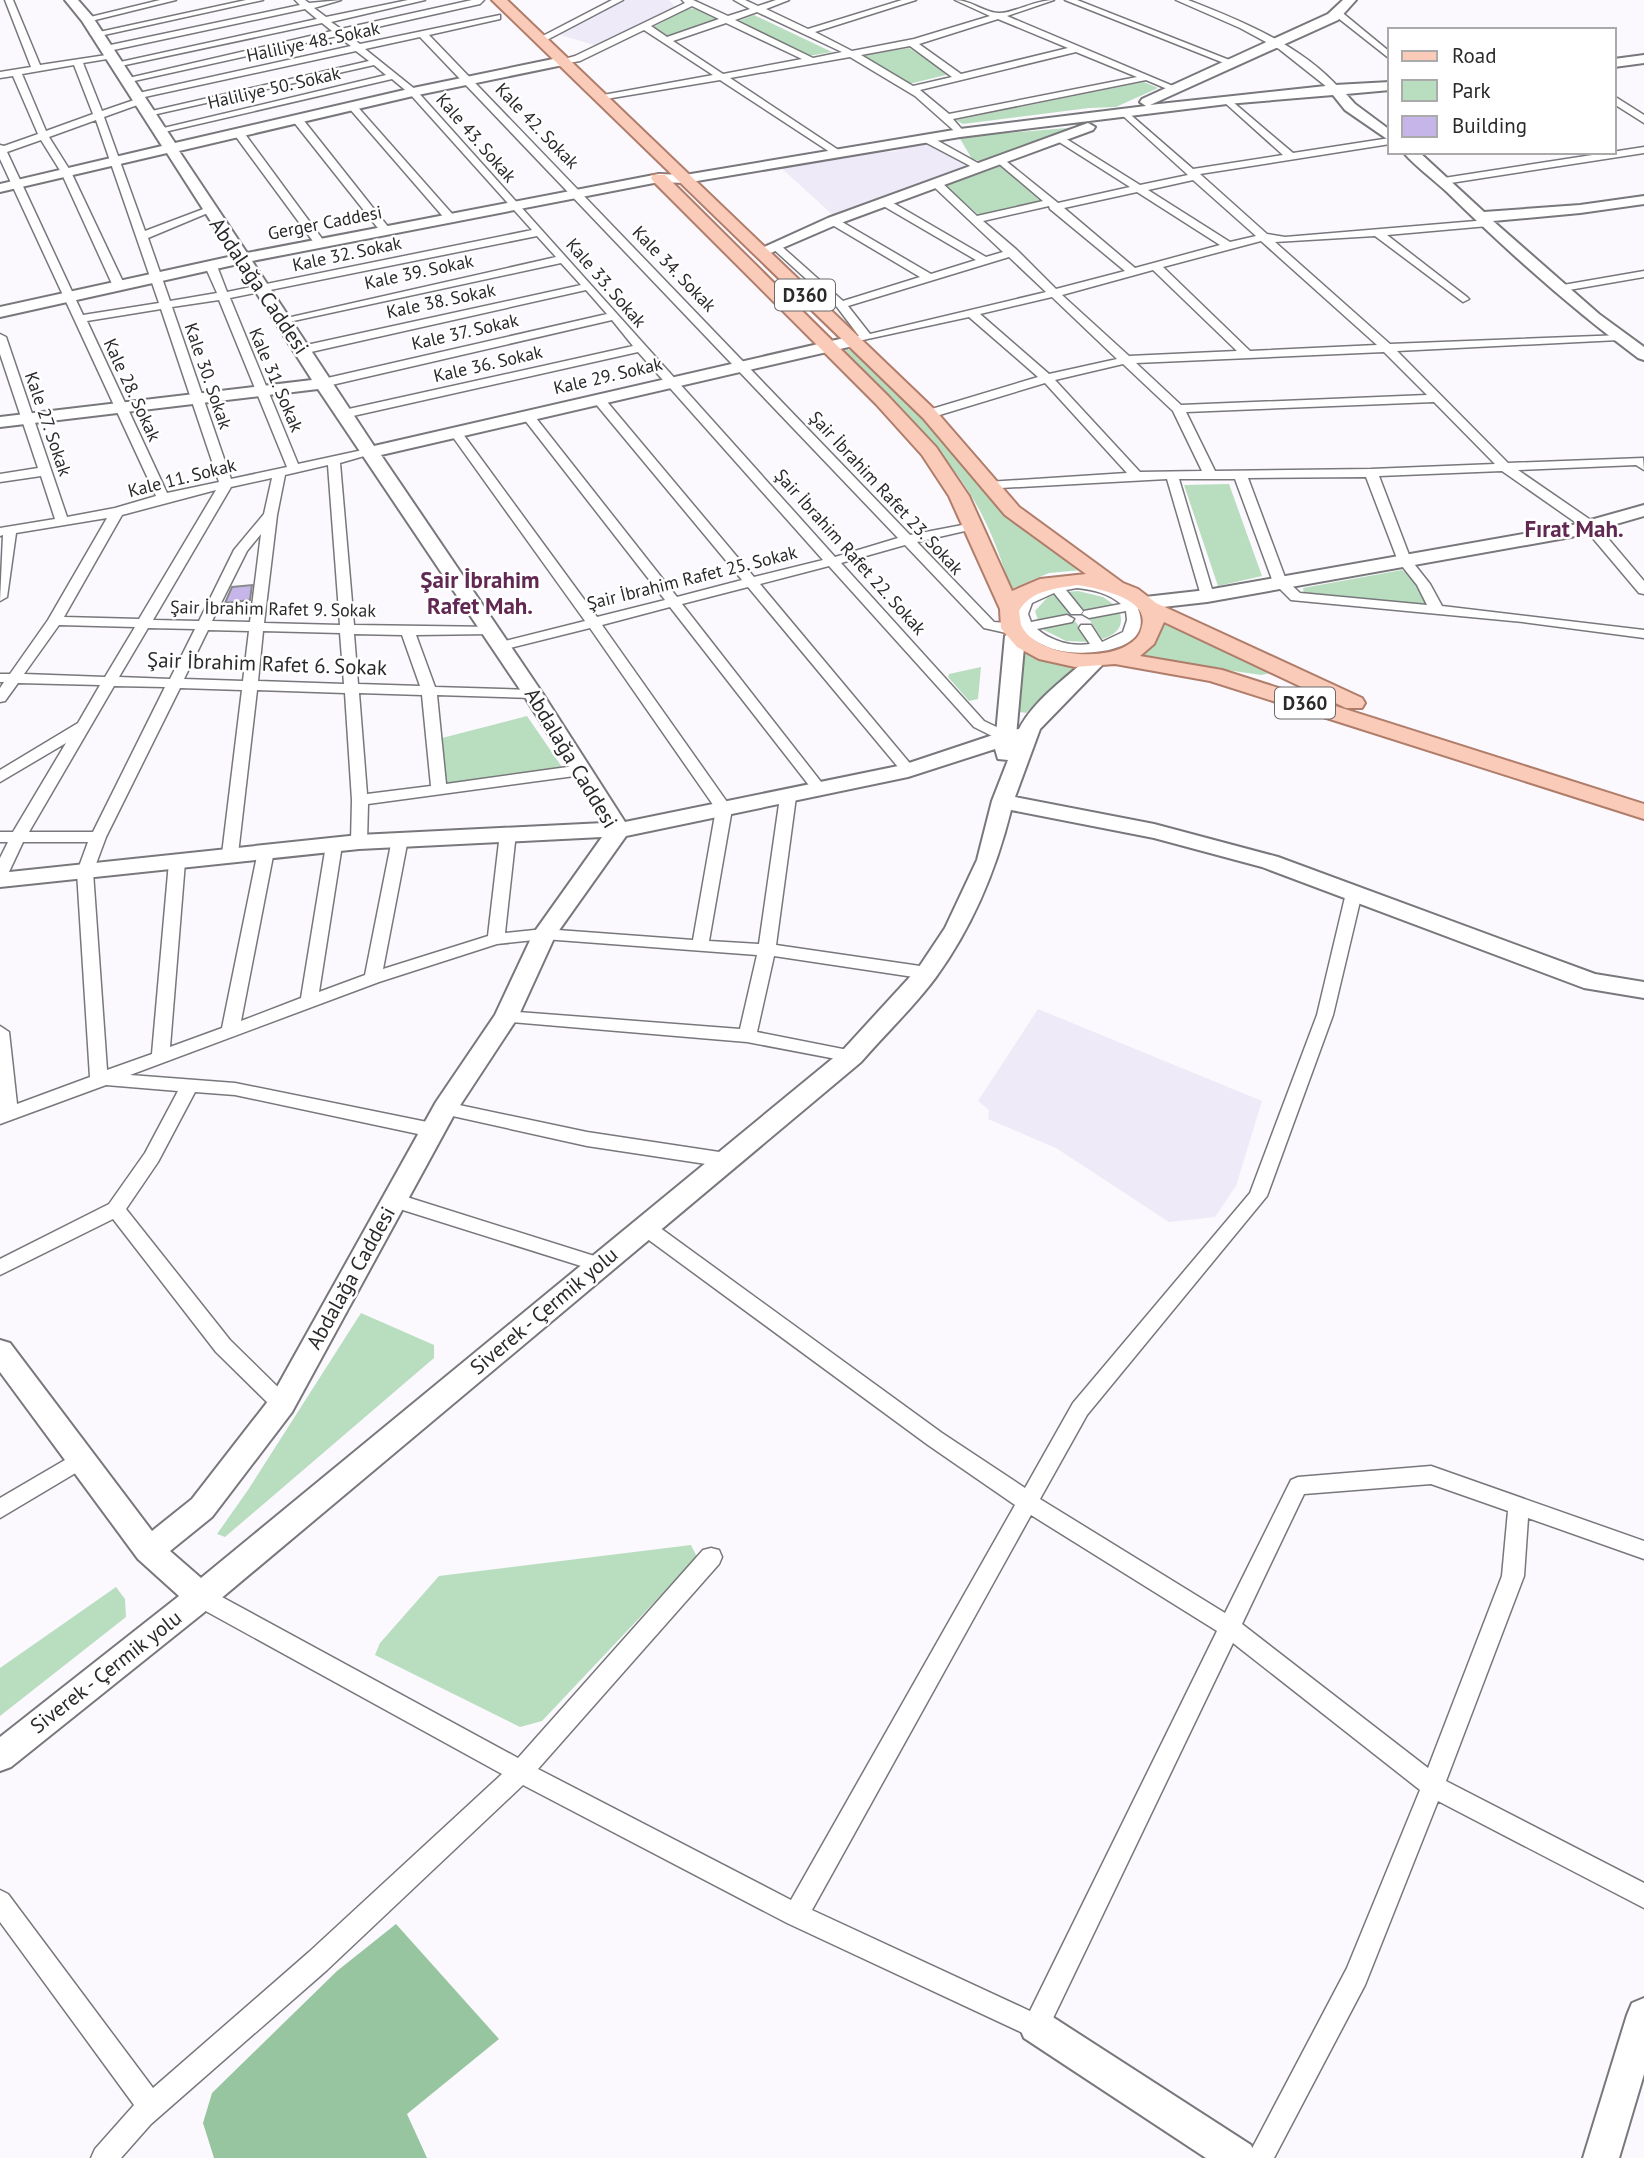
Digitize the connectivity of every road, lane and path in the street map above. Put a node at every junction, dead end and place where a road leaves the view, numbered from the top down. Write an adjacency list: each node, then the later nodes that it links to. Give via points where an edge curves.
1 (9, 0): 45 (street)
2 (172, 0): 36 (street)
3 (259, 0): 36 (street)
4 (337, 0): 17 (street)
5 (421, 0): 22 (street)
6 (619, 0): 28 (street)
7 (738, 0): 19 (street)
8 (785, 0): 19 (street)
9 (912, 0): 25 (street)
10 (959, 0): 21 (street)
11 (1051, 0): 21 (street)
12 (1069, 0): 42 (street)
13 (1350, 0): 20 (street)
14 (480, 1): 18 (main road, D360); 26 (street)
15 (689, 1): 23 (street); 24 (street)
16 (1189, 1): 31 (street)
17 (303, 3): 22 (street, Kale 43. Sokak); 36 (street)
18 (498, 9): 27 (street, Haliliye 48. Sokak); 28 (main road, D360); 44 (main road, D360)
19 (757, 9): 23 (street); 25 (street)
20 (1336, 12): 31 (street, via 1333,18); 35 (street)
21 (1000, 16): 30 (street); 33 (street)
22 (324, 20): 26 (street, Kale 43. Sokak); 36 (street)
23 (729, 20): 29 (street); 38 (street)
24 (646, 27): 29 (street); 39 (street, via 578,59)
25 (806, 32): 34 (street)
26 (340, 34): 32 (street, Kale 43. Sokak); 36 (street)
27 (423, 34): 32 (street, Haliliye 48. Sokak); 52 (street, Kale 42. Sokak)
28 (540, 40): 39 (main road, D360)
29 (667, 40): 48 (street)
30 (912, 43): 34 (street); 50 (street)
31 (1279, 43): 42 (street); 55 (street)
32 (360, 48): 36 (street, Haliliye 48. Sokak); 41 (street, Kale 43. Sokak)
33 (1076, 49): 50 (street); 51 (street)
34 (851, 54): 38 (street); 56 (street)
35 (1388, 54)
36 (111, 57): 40 (street); 41 (street); 49 (street, Haliliye 50. Sokak); 66 (street); 77 (street, Abdalağa Caddesi)
37 (1644, 59): 43 (street)
38 (809, 60): 48 (street)
39 (563, 61): 44 (street); 58 (main road, D360)
40 (78, 62): 45 (street); 66 (street, Kale 30. Sokak)
41 (377, 62): 49 (street, Kale 43. Sokak)
42 (1232, 63): 54 (street)
43 (1616, 63)
44 (545, 65): 52 (street); 88 (main road, D360)
45 (37, 69): 46 (street)
46 (16, 73): 47 (street); 72 (street)
47 (0, 75)
48 (720, 75): 58 (street); 80 (street)
49 (394, 76): 57 (street, Kale 43. Sokak)
50 (960, 78): 56 (street)
51 (1144, 78): 54 (street); 67 (street)
52 (470, 81): 57 (street); 95 (street, Kale 42. Sokak)
53 (1388, 86): 55 (street)
54 (1175, 89): 65 (street)
55 (1335, 89): 59 (street); 73 (street)
56 (909, 90): 67 (street)
57 (413, 92): 61 (street); 99 (street, Kale 43. Sokak)
58 (603, 98): 89 (main road, D360)
59 (1227, 100): 65 (street); 82 (street)
60 (1616, 100): 63 (street)
61 (352, 106): 68 (street); 101 (street)
62 (1644, 108): 63 (street)
63 (1630, 110): 64 (street); 69 (street)
64 (1616, 112)
65 (1125, 113): 71 (street, Gerger Caddesi); 75 (street); 87 (street)
66 (98, 115): 72 (street); 83 (street, Kale 30. Sokak)
67 (948, 117): 71 (street)
68 (296, 119): 70 (street); 105 (street)
69 (1644, 120)
70 (238, 132): 77 (street); 110 (street)
71 (960, 134): 74 (street, Gerger Caddesi)
72 (43, 135): 78 (street); 86 (street)
73 (1388, 137)
74 (927, 138): 80 (street, Gerger Caddesi); 85 (street)
75 (1060, 138): 84 (street); 94 (street)
76 (1388, 139): 82 (street)
77 (172, 148): 83 (street); 100 (street, Abdalağa Caddesi)
78 (0, 150): 92 (street, Kale 28. Sokak)
79 (1644, 150): 90 (street)
80 (836, 153): 89 (street, Gerger Caddesi)
81 (1412, 154): 90 (street)
82 (1292, 157): 87 (street)
83 (116, 160): 86 (street); 108 (street, Kale 30. Sokak)
84 (1001, 160): 85 (street); 98 (street)
85 (980, 167): 91 (street)
86 (66, 172): 92 (street); 123 (street)
87 (1194, 174): 94 (street); 109 (street)
88 (659, 178): 89 (street, Gerger Caddesi); 95 (street, Gerger Caddesi); 143 (main road, D360)
89 (685, 179): 112 (main road, D360)
90 (1444, 181): 103 (street)
91 (936, 183): 97 (street); 102 (street)
92 (16, 184): 93 (street); 128 (street, Kale 28. Sokak)
93 (0, 188)
94 (1139, 188): 98 (street); 111 (street)
95 (578, 194): 99 (street, Gerger Caddesi); 148 (street, Kale 34. Sokak)
96 (1644, 200): 103 (street)
97 (884, 202): 104 (street); 116 (street)
98 (1052, 205): 102 (street); 119 (street)
99 (513, 206): 101 (street, Gerger Caddesi); 106 (street, Kale 33. Sokak)
100 (210, 211): 108 (street); 114 (street, Abdalağa Caddesi)
101 (450, 218): 105 (street, Gerger Caddesi)
102 (976, 219): 113 (street)
103 (1485, 220): 107 (street); 126 (street)
104 (833, 221): 112 (street); 122 (street)
105 (385, 230): 110 (street, Gerger Caddesi)
106 (538, 232): 115 (street, Kale 33. Sokak); 125 (street, Kale 32. Sokak)
107 (1377, 232): 109 (street, via 1285,240); 130 (street)
108 (142, 236): 121 (street, Kale 30. Sokak)
109 (1264, 237): 111 (street); 141 (street)
110 (319, 242): 114 (street, Gerger Caddesi)
111 (1230, 247): 118 (street)
112 (768, 249): 132 (street); 140 (main road, D360)
113 (1013, 252): 116 (street); 127 (street)
114 (242, 259): 117 (street, Gerger Caddesi); 125 (street, Abdalağa Caddesi)
115 (562, 259): 124 (street, Kale 33. Sokak); 137 (street, Kale 39. Sokak)
116 (986, 261): 122 (street)
117 (211, 266): 121 (street, Gerger Caddesi); 129 (street, Kale 31. Sokak)
118 (1155, 266): 119 (street); 145 (street)
119 (1133, 272): 127 (street)
120 (1644, 274): 126 (street)
121 (156, 278): 123 (street, Gerger Caddesi); 131 (street, Kale 30. Sokak)
122 (932, 279): 132 (street)
123 (119, 286): 128 (street, Gerger Caddesi)
124 (586, 287): 135 (street, Kale 33. Sokak); 144 (street, Kale 38. Sokak)
125 (264, 289): 129 (street, Kale 32. Sokak); 137 (street, Abdalağa Caddesi)
126 (1563, 289): 139 (street)
127 (1055, 293): 134 (street); 147 (street)
128 (69, 296): 133 (street, Gerger Caddesi); 136 (street, Kale 28. Sokak)
129 (221, 296): 131 (street, Kale 32. Sokak); 152 (street, Kale 31. Sokak)
130 (1463, 299)
131 (165, 304): 136 (street, Kale 32. Sokak); 154 (street, Kale 30. Sokak)
132 (841, 305): 140 (street)
133 (0, 312)
134 (971, 313): 140 (street); 149 (street)
135 (615, 316): 142 (street, Kale 33. Sokak); 150 (street, Kale 37. Sokak)
136 (80, 319): 156 (street, Kale 28. Sokak)
137 (284, 320): 144 (street, Abdalağa Caddesi)
138 (0, 337): 161 (street, Kale 27. Sokak)
139 (1619, 337): 141 (street); 146 (street)
140 (860, 340): 143 (street, Kale 29. Sokak); 159 (main road, D360)
141 (1385, 346): 145 (street); 153 (street)
142 (640, 348): 151 (street, Kale 33. Sokak); 158 (street, Kale 36. Sokak)
143 (831, 348): 148 (street, Kale 29. Sokak); 184 (main road, D360, via 929,451)
144 (302, 350): 150 (street, Abdalağa Caddesi)
145 (1245, 353): 147 (street)
146 (1644, 355)
147 (1127, 360): 149 (street); 157 (street)
148 (744, 367): 151 (street, Kale 29. Sokak); 187 (street, Şair İbrahim Rafet 23. Sokak)
149 (1047, 378): 159 (street); 174 (street)
150 (323, 383): 152 (street); 158 (street, Abdalağa Caddesi)
151 (671, 384): 155 (street, Kale 29. Sokak); 188 (street, Şair İbrahim Rafet 22. Sokak)
152 (264, 392): 154 (street); 168 (street, Kale 31. Sokak)
153 (1438, 398): 157 (street); 167 (street)
154 (198, 400): 156 (street); 177 (street, Kale 30. Sokak)
155 (599, 400): 160 (street, Kale 29. Sokak); 190 (street)
156 (120, 408): 161 (street); 179 (street, Kale 28. Sokak)
157 (1178, 409): 172 (street)
158 (344, 414): 164 (street, Abdalağa Caddesi)
159 (929, 414): 178 (main road, D360)
160 (528, 416): 163 (street, Kale 29. Sokak); 197 (street)
161 (28, 419): 162 (street); 169 (street, Kale 27. Sokak)
162 (0, 422)
163 (456, 433): 164 (street, Kale 29. Sokak); 203 (street)
164 (372, 452): 165 (street, Kale 11. Sokak); 211 (street, Abdalağa Caddesi)
165 (334, 462): 168 (street, Kale 11. Sokak); 207 (street)
166 (1644, 466): 167 (street, via 1639,461)
167 (1506, 468): 171 (street); 185 (street)
168 (294, 469): 170 (street, Kale 11. Sokak)
169 (46, 471): 176 (street); 183 (street, Kale 27. Sokak)
170 (279, 473): 177 (street, Kale 11. Sokak); 182 (street)
171 (1371, 473): 173 (street); 189 (street)
172 (1210, 475): 173 (street); 175 (street)
173 (1240, 475): 191 (street)
174 (1137, 476): 175 (street); 178 (street)
175 (1172, 476): 195 (street)
176 (0, 478)
177 (226, 484): 179 (street, Kale 11. Sokak); 204 (street)
178 (988, 486): 192 (main road, D360, via 1012,511)
179 (163, 498): 181 (street, Kale 11. Sokak)
180 (1644, 510): 185 (street)
181 (117, 512): 183 (street, Kale 11. Sokak); 202 (street)
182 (270, 515): 205 (street, via 241,550); 206 (street)
183 (63, 523): 186 (street, Kale 11. Sokak)
184 (973, 526): 187 (street, Şair İbrahim Rafet 25. Sokak); 199 (main road, D360)
185 (1590, 526): 189 (street); 194 (street)
186 (5, 531): 196 (street)
187 (906, 540): 188 (street, Şair İbrahim Rafet 25. Sokak); 209 (street, Şair İbrahim Rafet 23. Sokak, via 989,625)
188 (834, 561): 190 (street, Şair İbrahim Rafet 25. Sokak); 223 (street, Şair İbrahim Rafet 22. Sokak, via 979,724)
189 (1405, 561): 191 (street); 200 (street)
190 (752, 582): 197 (street, Şair İbrahim Rafet 25. Sokak); 225 (street)
191 (1280, 582): 195 (street); 200 (street, via 1296,597)
192 (1114, 585): 198 (main road); 199 (main road, via 1077,579 1042,583 1016,597)
193 (1056, 586): 198 (street, via 1097,587); 201 (street); 209 (street, via 1030,596 1022,605)
194 (1644, 590)
195 (1207, 596): 198 (street)
196 (0, 597)
197 (672, 602): 203 (street, Şair İbrahim Rafet 25. Sokak); 229 (street)
198 (1141, 606): 201 (street); 212 (main road, via 1153,619 1146,642 1133,651); 224 (main road, D360)
199 (1009, 607): 209 (main road, via 1007,618)
200 (1437, 610): 210 (street)
201 (1080, 618): 209 (street); 212 (street)
202 (55, 621): 204 (street, Şair İbrahim Rafet 9. Sokak); 213 (street)
203 (594, 623): 211 (street, Şair İbrahim Rafet 25. Sokak); 233 (street)
204 (142, 625): 205 (street, Şair İbrahim Rafet 9. Sokak); 214 (street)
205 (205, 627): 206 (street, Şair İbrahim Rafet 9. Sokak); 215 (street)
206 (258, 627): 207 (street, Şair İbrahim Rafet 9. Sokak); 216 (street)
207 (345, 629): 208 (street, Şair İbrahim Rafet 9. Sokak); 217 (street)
208 (407, 631): 211 (street, Şair İbrahim Rafet 9. Sokak); 218 (street)
209 (1017, 631): 212 (main road, via 1033,649 1058,659); 223 (street, Siverek - Çermik yolu)
210 (1644, 634)
211 (496, 638): 219 (street, Abdalağa Caddesi)
212 (1104, 656): 222 (street, Siverek - Çermik yolu); 224 (main road, D360, via 1214,675)
213 (7, 678): 214 (street, Şair İbrahim Rafet 6. Sokak); 220 (street)
214 (111, 680): 215 (street, Şair İbrahim Rafet 6. Sokak); 221 (street)
215 (175, 682): 216 (street, Şair İbrahim Rafet 6. Sokak); 239 (street)
216 (250, 685): 217 (street, Şair İbrahim Rafet 6. Sokak); 244 (street)
217 (352, 689): 218 (street, Şair İbrahim Rafet 6. Sokak); 231 (street)
218 (429, 690): 219 (street, Şair İbrahim Rafet 6. Sokak); 228 (street)
219 (533, 694): 226 (street, Abdalağa Caddesi)
220 (0, 698)
221 (84, 725): 227 (street); 238 (street)
222 (1030, 727): 223 (street); 232 (street, Siverek - Çermik yolu)
223 (1006, 738): 225 (street); 232 (street, Siverek - Çermik yolu)
224 (1490, 761): 234 (main road, D360)
225 (908, 770): 229 (street)
226 (582, 771): 228 (street); 235 (street, Abdalağa Caddesi)
227 (0, 777)
228 (439, 790): 231 (street)
229 (820, 790): 230 (street)
230 (788, 797): 233 (street); 253 (street)
231 (360, 800): 241 (street)
232 (1003, 801): 249 (street, via 1154,831 1270,862); 254 (street, Siverek - Çermik yolu, via 975,891)
233 (724, 809): 235 (street); 252 (street)
234 (1644, 812)
235 (619, 830): 236 (street); 250 (street, Abdalağa Caddesi)
236 (508, 833): 240 (street); 251 (street)
237 (0, 837): 238 (street)
238 (18, 837): 239 (street); 247 (street)
239 (98, 837): 246 (street)
240 (400, 839): 241 (street); 255 (street)
241 (359, 842): 242 (street)
242 (334, 845): 243 (street); 257 (street)
243 (266, 851): 244 (street); 259 (street)
244 (230, 854): 245 (street)
245 (177, 862): 246 (street); 263 (street)
246 (85, 872): 248 (street); 264 (street)
247 (0, 874)
248 (0, 880)
249 (1354, 893): 256 (street, via 1592,982); 278 (street, via 1325,1015 1258,1196 1080,1409)
250 (544, 934): 251 (street); 252 (street); 258 (street, Abdalağa Caddesi)
251 (496, 939): 255 (street)
252 (700, 946): 253 (street)
253 (767, 949): 254 (street); 261 (street)
254 (927, 974): 262 (street, Siverek - Çermik yolu)
255 (373, 978): 257 (street)
256 (1644, 990)
257 (309, 1002): 259 (street)
258 (506, 1017): 261 (street); 266 (street, Abdalağa Caddesi)
259 (230, 1031): 263 (street)
260 (0, 1032): 267 (street)
261 (747, 1036): 262 (street)
262 (852, 1056): 269 (street, Siverek - Çermik yolu)
263 (160, 1058): 264 (street)
264 (102, 1081): 265 (street); 267 (street)
265 (191, 1084): 268 (street); 271 (street, via 152,1157)
266 (445, 1108): 268 (street, Abdalağa Caddesi); 269 (street, via 587,1139)
267 (5, 1116)
268 (432, 1130): 270 (street, Abdalağa Caddesi)
269 (726, 1160): 272 (street, Siverek - Çermik yolu)
270 (394, 1200): 273 (street); 276 (street, Abdalağa Caddesi)
271 (116, 1209): 274 (street); 276 (street, via 223,1346)
272 (645, 1227): 273 (street, Siverek - Çermik yolu); 278 (street)
273 (600, 1265): 284 (street, Siverek - Çermik yolu)
274 (0, 1268)
275 (4, 1366): 277 (street)
276 (282, 1404): 281 (street, Abdalağa Caddesi, via 201,1508)
277 (82, 1459): 280 (street); 281 (street)
278 (1028, 1502): 285 (street); 291 (street)
279 (1519, 1506): 282 (street); 285 (street, via 1431,1475 1298,1486); 288 (street, via 1513,1576)
280 (0, 1509)
281 (149, 1550): 284 (street)
282 (1644, 1550)
283 (711, 1557): 287 (street)
284 (201, 1597): 286 (street, Siverek - Çermik yolu); 287 (street)
285 (1229, 1627): 288 (street); 293 (street)
286 (0, 1756)
287 (521, 1772): 291 (street); 294 (street, via 318,1961)
288 (1433, 1786): 289 (street); 297 (street, via 1356,1976)
289 (1644, 1896)
290 (0, 1902): 294 (street)
291 (796, 1915): 293 (street)
292 (1644, 2015): 298 (street)
293 (1036, 2026): 296 (street)
294 (151, 2107): 295 (street)
295 (104, 2158)
296 (1238, 2158)
297 (1260, 2158)
298 (1601, 2158)

